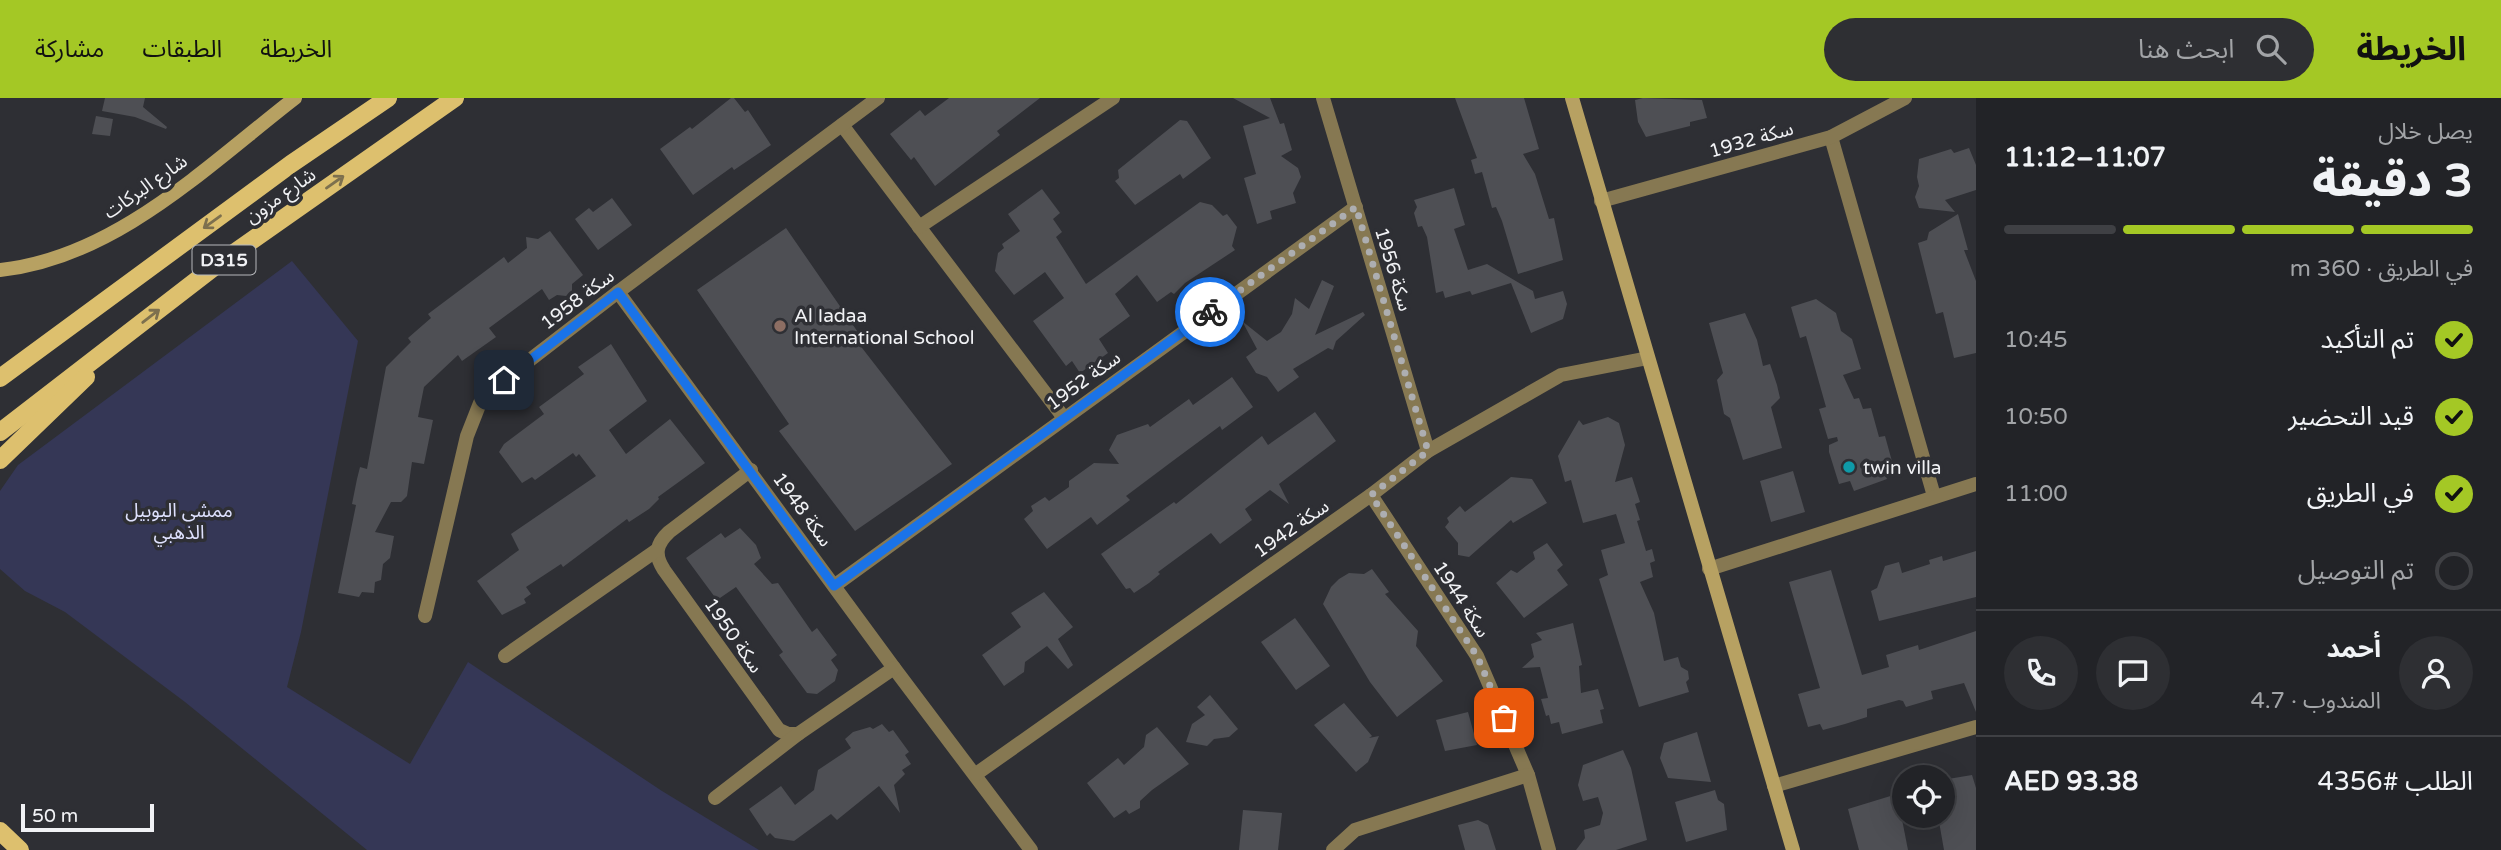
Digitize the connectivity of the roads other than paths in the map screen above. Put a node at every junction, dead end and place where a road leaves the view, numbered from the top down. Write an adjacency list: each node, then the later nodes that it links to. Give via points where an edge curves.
1 (295, 98): 14 (street, شارع البركات, via 161,202 102,240)
2 (388, 98): 18 (main road, شارع مزون / D315, one-way to 18)
3 (455, 98): 16 (main road, شارع مزون / D315, one-way to 3, via 214,267)
4 (878, 98): 9 (street, سكة 1958)
5 (1113, 98): 13 (street)
6 (1323, 98): 12 (street, سكة 1956)
7 (1572, 98): 11 (street)
8 (1905, 98): 10 (street, سكة 1932)
9 (842, 125): 13 (street); 15 (street, سكة 1958)
10 (1831, 136): 11 (street, سكة 1932); 26 (street)
11 (1601, 201): 17 (street)
12 (1356, 207): 19 (street, سكة 1952); 21 (street, سكة 1956)
13 (919, 228): 19 (street)
14 (0, 271)
15 (618, 292): 23 (street, سكة 1948); 30 (street, سكة 1958, via 504,380 480,404 467,436)
16 (112, 346): 20 (main road, شارع مزون / D315); 22 (main road, via 80,384)
17 (1648, 358): 21 (street, سكة 1942, via 1561,375); 28 (street)
18 (4, 372)
19 (1064, 418): 29 (street, سكة 1952)
20 (0, 432)
21 (1428, 451): 25 (street, سكة 1942)
22 (0, 460)
23 (751, 470): 27 (street, via 669,532); 29 (street, سكة 1948)
24 (1976, 484): 26 (street)
25 (1371, 495): 35 (street, سكة 1942); 36 (street, سكة 1944, via 1477,656)
26 (1934, 496): 28 (street)
27 (657, 550): 31 (street); 34 (street, سكة 1950, via 664,570 779,730)
28 (1709, 569): 37 (street)
29 (834, 586): 32 (street, سكة 1948)
30 (425, 616)
31 (505, 656)
32 (894, 668): 34 (street); 35 (street, سكة 1948)
33 (1976, 727): 37 (street)
34 (798, 734): 38 (street)
35 (976, 774): 41 (street, سكة 1948)
36 (1528, 775): 42 (street, via 1355,830); 43 (street, سكة 1944)
37 (1774, 786): 44 (street)
38 (715, 798)
39 (0, 831): 40 (main road)
40 (20, 850)
41 (1031, 850)
42 (1333, 850)
43 (1549, 850)
44 (1793, 850)

